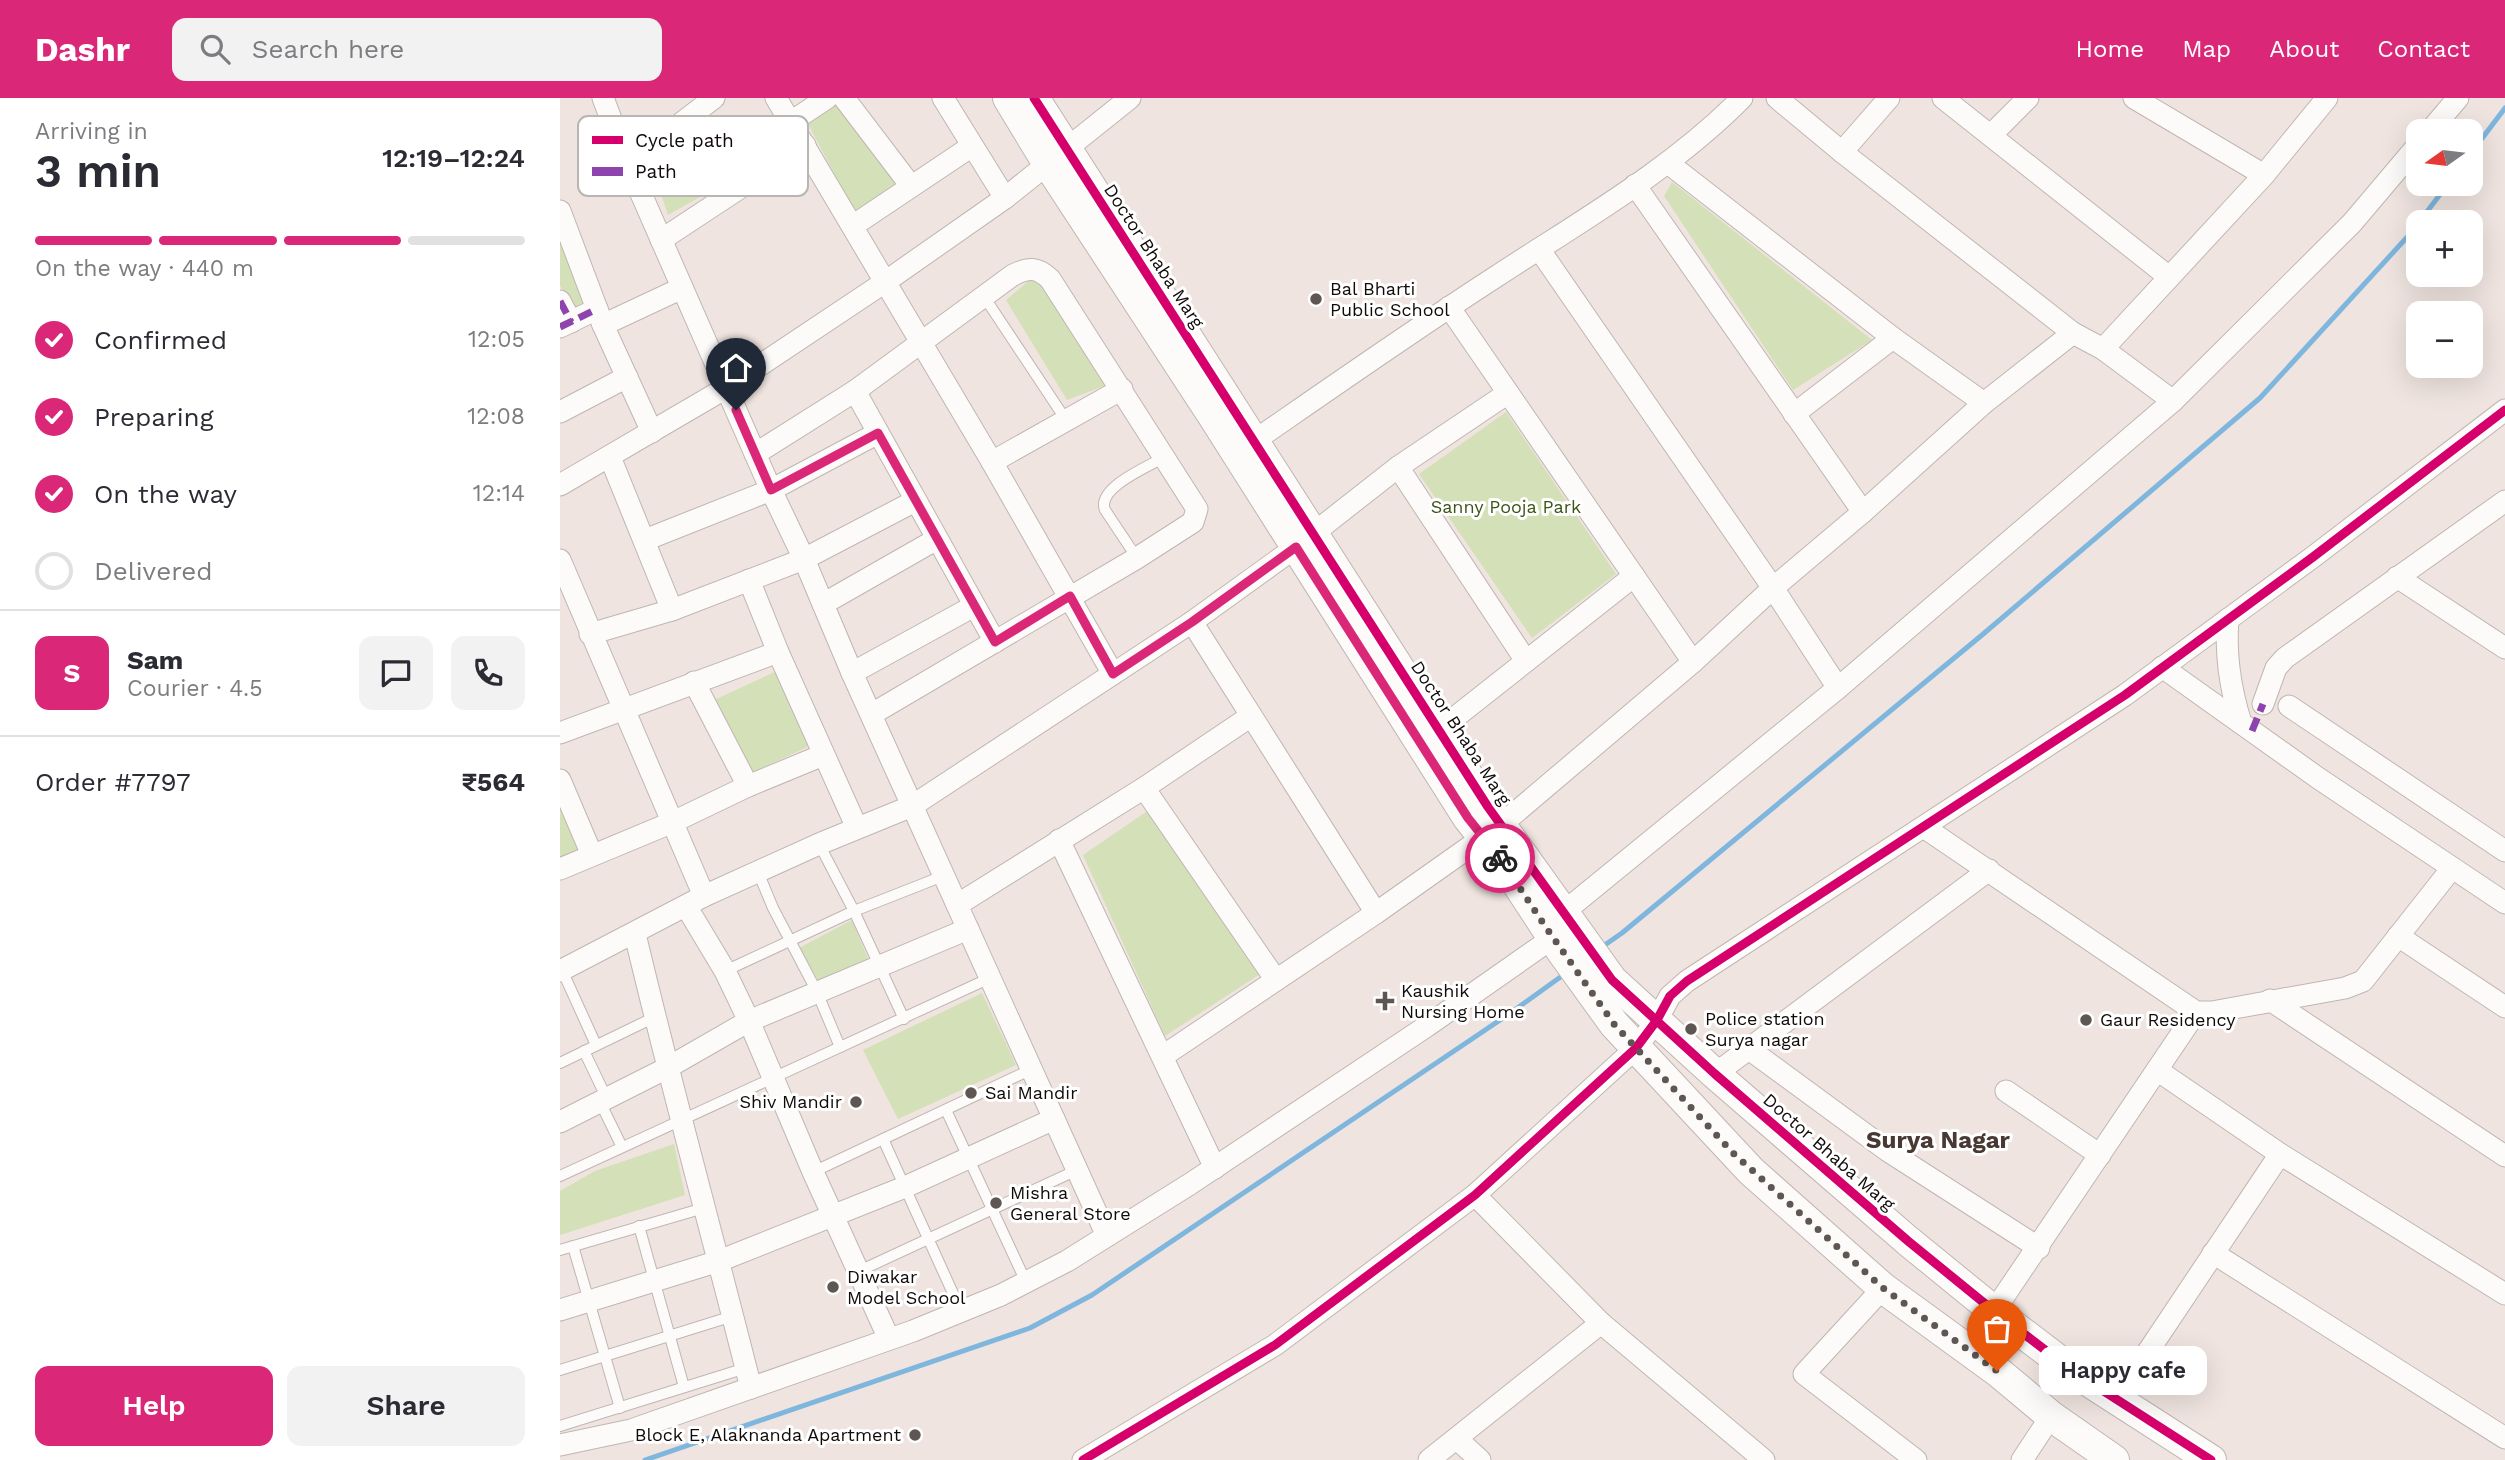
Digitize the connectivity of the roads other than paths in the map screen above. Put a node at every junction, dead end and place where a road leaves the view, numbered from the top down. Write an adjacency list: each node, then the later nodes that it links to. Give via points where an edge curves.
1 (603, 98): 18 (street)
2 (713, 98): 19 (street)
3 (776, 98): 20 (street)
4 (827, 98): 21 (street)
5 (844, 98): 31 (street)
6 (943, 98): 24 (street)
7 (1008, 98): 27 (street, Doctor Bhaba Marg)
8 (1034, 98): 27 (street, Doctor Bhaba Marg)
9 (1130, 98): 27 (street)
10 (1742, 98): 29 (street, via 1702,138)
11 (1777, 98): 26 (street)
12 (1889, 98): 26 (street)
13 (1943, 98): 23 (street)
14 (2028, 98): 23 (street)
15 (2134, 98): 30 (street)
16 (2458, 98): 22 (street)
17 (2323, 99): 30 (street)
18 (610, 116)
19 (690, 116)
20 (786, 116)
21 (799, 116)
22 (2440, 119)
23 (1991, 135): 40 (street)
24 (972, 146): 31 (street); 35 (street)
25 (808, 150): 37 (street)
26 (1842, 152): 48 (street)
27 (1057, 157): 35 (street); 65 (street, Doctor Bhaba Marg); 78 (street, Doctor Bhaba Marg, via 1213,416)
28 (2406, 159): 57 (street, via 2352,223)
29 (1668, 163): 32 (street); 49 (street)
30 (2264, 175): 40 (street)
31 (911, 186): 37 (street)
32 (1635, 186): 39 (street); 61 (street)
33 (642, 196): 38 (street)
34 (728, 196): 38 (street)
35 (1005, 198): 41 (street)
36 (560, 211): 46 (street)
37 (853, 225): 41 (street)
38 (661, 240): 42 (street)
39 (1539, 249): 45 (street); 85 (street)
40 (2169, 277): 51 (street)
41 (885, 282): 50 (street); 53 (street)
42 (682, 288): 46 (street); 53 (street)
43 (985, 298): 50 (street); 54 (street, via 1013,275 1033,268 1041,271); 62 (lane)
44 (560, 301): 47 (street)
45 (1449, 307): 56 (street); 65 (street)
46 (600, 317): 47 (street); 52 (street)
47 (565, 325)
48 (2073, 333): 51 (street); 58 (street)
49 (1893, 338): 58 (street); 61 (street)
50 (920, 344): 55 (street); 69 (street)
51 (2102, 349): 57 (street)
52 (627, 377): 60 (street); 63 (street)
53 (726, 388): 63 (street); 66 (street)
54 (1122, 389): 62 (street); 67 (street)
55 (855, 391): 64 (street); 66 (street)
56 (1508, 393): 70 (street); 82 (street)
57 (2173, 401): 102 (street)
58 (1984, 403): 75 (street)
59 (2505, 410): 90 (street)
60 (560, 412)
61 (1794, 414): 75 (street)
62 (1066, 420): 69 (street)
63 (652, 432): 68 (street)
64 (878, 433): 72 (street); 73 (street)
65 (1254, 440): 78 (street, Doctor Bhaba Marg)
66 (755, 454): 72 (street)
67 (1165, 456): 79 (street, via 1194,501 1197,515 1188,526); 79 (lane, via 1104,498 1105,510)
68 (610, 457): 71 (street); 77 (street)
69 (992, 462): 86 (street)
70 (1398, 467): 78 (street); 96 (street)
71 (560, 485)
72 (771, 490): 77 (street); 80 (street)
73 (915, 501): 76 (street); 80 (street)
74 (2505, 501): 83 (street)
75 (1863, 512): 85 (street)
76 (937, 539): 87 (street); 88 (street)
77 (645, 540): 89 (street)
78 (1305, 540): 91 (street); 109 (street, Doctor Bhaba Marg); 119 (street, Doctor Bhaba Marg, via 1468,818)
79 (1137, 558): 86 (street)
80 (804, 559): 84 (street); 87 (street)
81 (560, 560): 92 (street)
82 (1634, 576): 96 (street); 97 (street)
83 (2397, 577): 93 (street); 103 (street, via 2285,658 2276,668)
84 (749, 580): 89 (street); 95 (street)
85 (1773, 588): 97 (street); 102 (street)
86 (1070, 596): 94 (street); 100 (street)
87 (823, 604): 99 (street)
88 (974, 606): 94 (street); 99 (street)
89 (672, 610): 92 (street)
90 (2228, 619): 98 (street); 108 (street, via 2230,686)
91 (1192, 622): 100 (street); 107 (street)
92 (590, 634): 105 (street)
93 (2500, 638)
94 (995, 642): 106 (street)
95 (778, 652): 101 (street); 111 (street)
96 (1526, 661): 109 (street)
97 (1693, 662): 119 (street)
98 (2162, 667): 108 (street); 118 (street)
99 (852, 673): 106 (street)
100 (1113, 674): 115 (street)
101 (694, 682): 105 (street); 113 (street)
102 (1838, 688): 135 (street)
103 (2263, 704)
104 (2289, 706): 122 (street)
105 (624, 709): 110 (street); 116 (street)
106 (872, 714): 115 (street)
107 (1251, 716): 114 (street); 133 (street)
108 (2241, 723): 124 (street)
109 (1439, 730): 119 (street, Doctor Bhaba Marg, via 1488,807)
110 (560, 733)
111 (823, 755): 113 (street); 117 (street)
112 (560, 780): 123 (street)
113 (748, 786): 116 (street)
114 (1144, 788): 120 (street); 143 (street)
115 (912, 806): 117 (street); 128 (street)
116 (673, 822): 123 (street); 129 (street)
117 (857, 828): 121 (street)
118 (1925, 828): 126 (street); 151 (street, via 1687,981 1670,996)
119 (1493, 830): 133 (street); 135 (street, Doctor Bhaba Marg)
120 (1059, 840): 131 (street); 158 (street)
121 (819, 844): 127 (street); 132 (lane)
122 (2505, 851)
123 (592, 855): 125 (street)
124 (2452, 868): 130 (street); 137 (street)
125 (560, 869)
126 (1989, 870): 148 (street); 156 (street)
127 (758, 872): 129 (street); 138 (lane)
128 (943, 876): 131 (street); 132 (lane)
129 (695, 901): 136 (street); 141 (street)
130 (2505, 903)
131 (957, 905): 134 (street)
132 (854, 911): 138 (lane); 139 (lane)
133 (1376, 913): 143 (street)
134 (968, 929): 139 (street); 142 (street)
135 (1563, 932): 144 (street, Doctor Bhaba Marg); 177 (street)
136 (635, 934): 140 (street); 149 (street)
137 (2398, 936): 146 (street, via 2371,973 2355,985); 147 (street)
138 (790, 942): 141 (lane); 145 (lane)
139 (878, 965): 145 (street); 150 (lane)
140 (561, 971): 153 (lane)
141 (725, 971): 152 (street)
142 (990, 978): 150 (lane); 161 (street)
143 (1276, 980): 158 (street)
144 (1601, 985): 151 (street, Doctor Bhaba Marg); 155 (street, Doctor Bhaba Marg, via 1614,1024)
145 (817, 992): 152 (street); 154 (lane)
146 (2270, 1000): 148 (street); 175 (street)
147 (2505, 1007)
148 (2196, 1012): 162 (street)
149 (655, 1017): 153 (lane); 160 (street)
150 (904, 1019): 154 (lane)
151 (1657, 1020): 155 (street); 163 (street, Doctor Bhaba Marg)
152 (749, 1021): 160 (street); 164 (street)
153 (596, 1045): 157 (lane)
154 (840, 1047): 164 (lane)
155 (1636, 1048): 182 (street); 197 (street, Doctor Bhaba Marg, via 1751,1171)
156 (1749, 1049): 163 (street); 190 (street, via 1888,1151)
157 (584, 1051): 159 (lane); 166 (lane)
158 (1163, 1056): 177 (street)
159 (560, 1063)
160 (667, 1068): 166 (street); 168 (street)
161 (1032, 1069): 167 (lane); 169 (street)
162 (2157, 1070): 173 (street); 174 (street)
163 (1716, 1074): 202 (street, Doctor Bhaba Marg)
164 (774, 1078): 168 (lane); 179 (street)
165 (2006, 1091): 174 (street)
166 (603, 1101): 170 (street); 172 (lane)
167 (946, 1110): 171 (lane); 176 (lane)
168 (682, 1118): 172 (lane); 183 (street)
169 (1054, 1118): 176 (street); 178 (street)
170 (560, 1122)
171 (883, 1139): 179 (lane); 181 (lane)
172 (622, 1147): 180 (lane)
173 (2280, 1154): 192 (street); 198 (street)
174 (2100, 1155): 190 (street)
175 (2505, 1156)
176 (968, 1158): 181 (street); 184 (lane)
177 (1215, 1168): 187 (street)
178 (1077, 1170): 184 (lane); 187 (street)
179 (813, 1172): 185 (street)
180 (560, 1176)
181 (905, 1187): 185 (street); 188 (lane)
182 (1475, 1195): 204 (street); 218 (street, via 1275,1345)
183 (704, 1208): 186 (lane); 193 (street)
184 (991, 1210): 188 (lane); 196 (lane)
185 (833, 1217): 193 (street); 194 (street)
186 (639, 1226): 189 (lane); 195 (lane)
187 (1107, 1236): 196 (street)
188 (928, 1240): 194 (lane); 201 (lane)
189 (573, 1246): 191 (lane); 199 (lane)
190 (2039, 1248): 202 (street)
191 (560, 1250)
192 (2213, 1254): 211 (street); 215 (street)
193 (719, 1261): 195 (street); 203 (street)
194 (857, 1272): 206 (street)
195 (654, 1281): 199 (street); 205 (lane)
196 (1026, 1282): 201 (street)
197 (1883, 1288): 213 (street, Doctor Bhaba Marg); 222 (street, via 1804,1374)
198 (2505, 1294)
199 (589, 1301): 200 (street); 207 (lane)
200 (560, 1310)
201 (961, 1311): 206 (street)
202 (1994, 1311): 211 (street, Doctor Bhaba Marg, via 2074,1373)
203 (733, 1316): 205 (lane); 209 (street)
204 (1601, 1323): 216 (street); 221 (street)
205 (670, 1336): 207 (lane); 210 (lane)
206 (889, 1339): 209 (street)
207 (605, 1356): 208 (lane); 212 (lane)
208 (560, 1370)
209 (748, 1378): 210 (lane); 217 (street, via 631,1430)
210 (684, 1387): 212 (lane)
211 (2117, 1398): 225 (street, Doctor Bhaba Marg)
212 (620, 1408): 214 (lane)
213 (2051, 1416): 223 (street); 224 (street, Doctor Bhaba Marg)
214 (560, 1426)
215 (2505, 1438)
216 (1457, 1439): 219 (street); 220 (street)
217 (560, 1445)
218 (1083, 1460)
219 (1429, 1460)
220 (1480, 1460)
221 (1764, 1460)
222 (1916, 1460)
223 (2022, 1460)
224 (2114, 1460)
225 (2211, 1460)

